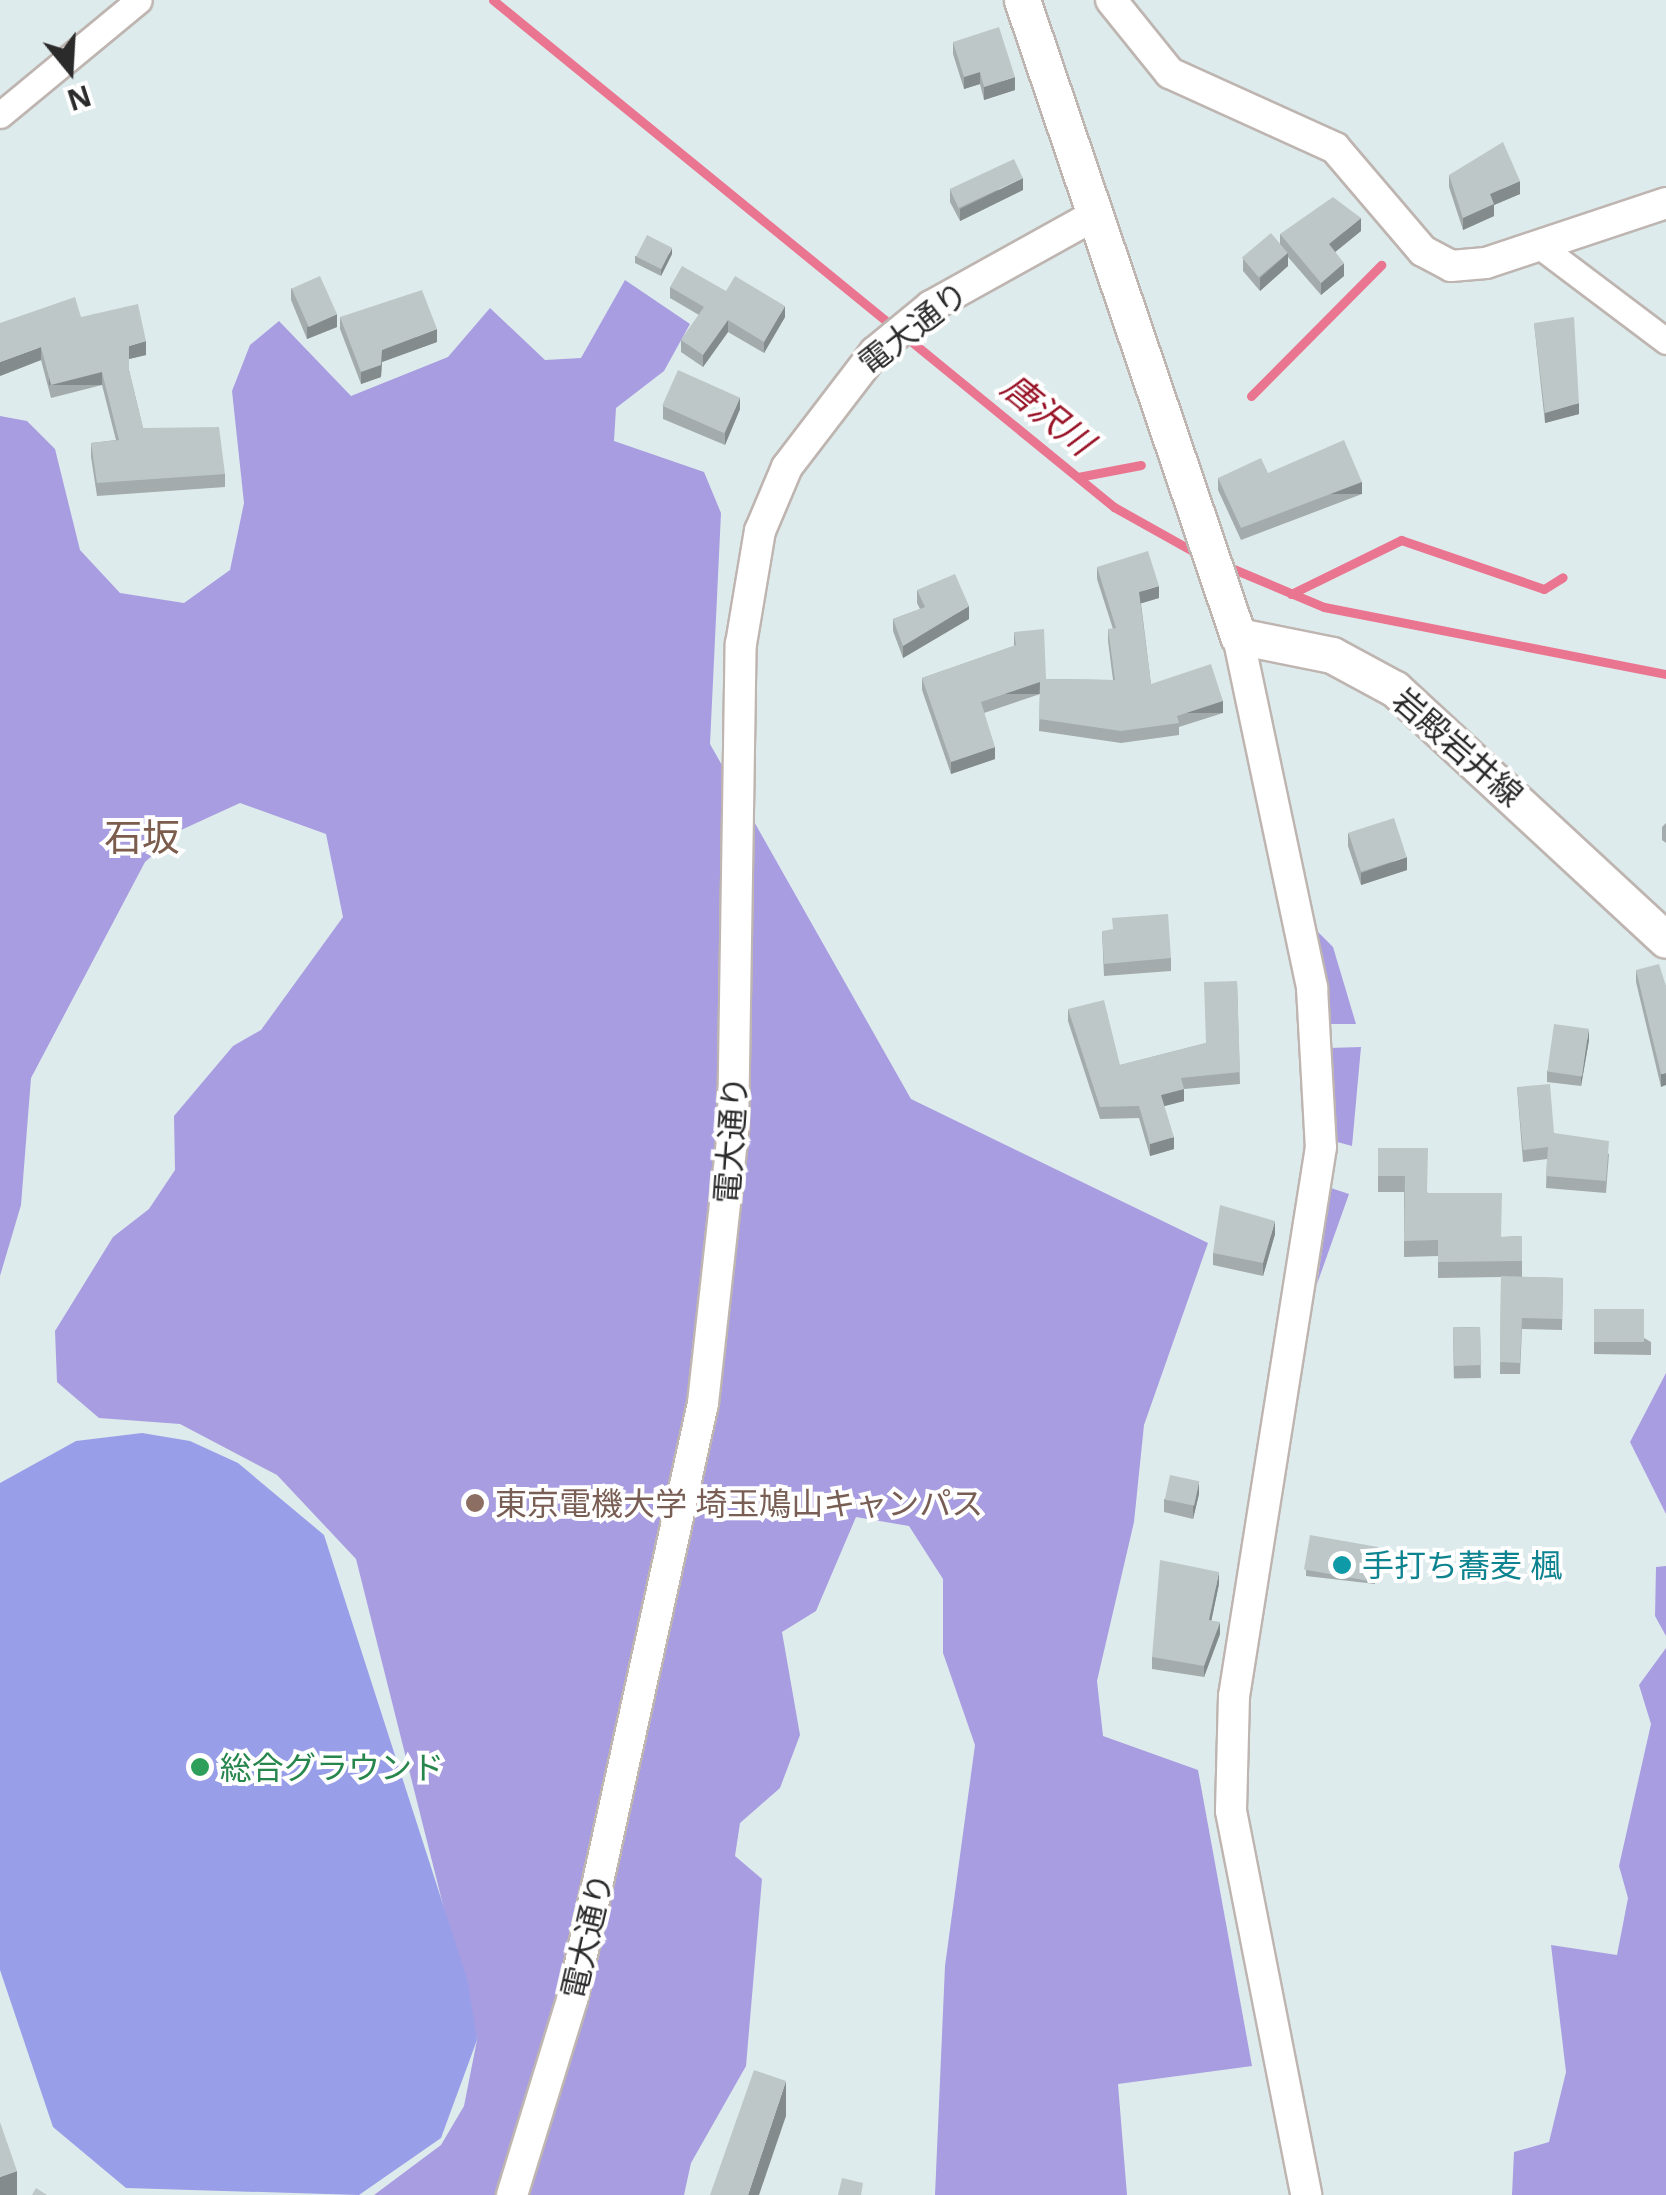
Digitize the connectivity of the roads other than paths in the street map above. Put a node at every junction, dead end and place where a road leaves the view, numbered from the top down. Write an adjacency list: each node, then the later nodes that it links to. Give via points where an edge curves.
1 (139, 0): 4 (street)
2 (1022, 0): 6 (main road)
3 (1110, 0): 7 (street, via 1170,74 1335,148 1439,260 1468,268)
4 (0, 115)
5 (1666, 203): 7 (street)
6 (1090, 218): 9 (main road); 11 (street, 電大通り, via 931,306 875,352 787,466 748,586 733,1130 704,1403 572,2000)
7 (1540, 246): 8 (street)
8 (1666, 341)
9 (1232, 621): 10 (main road, 岩殿岩井線, via 1332,656 1395,689); 12 (street, via 1312,988 1321,1147 1236,1677 1231,1810)
10 (1666, 940)
11 (512, 2195)
12 (1306, 2195)

